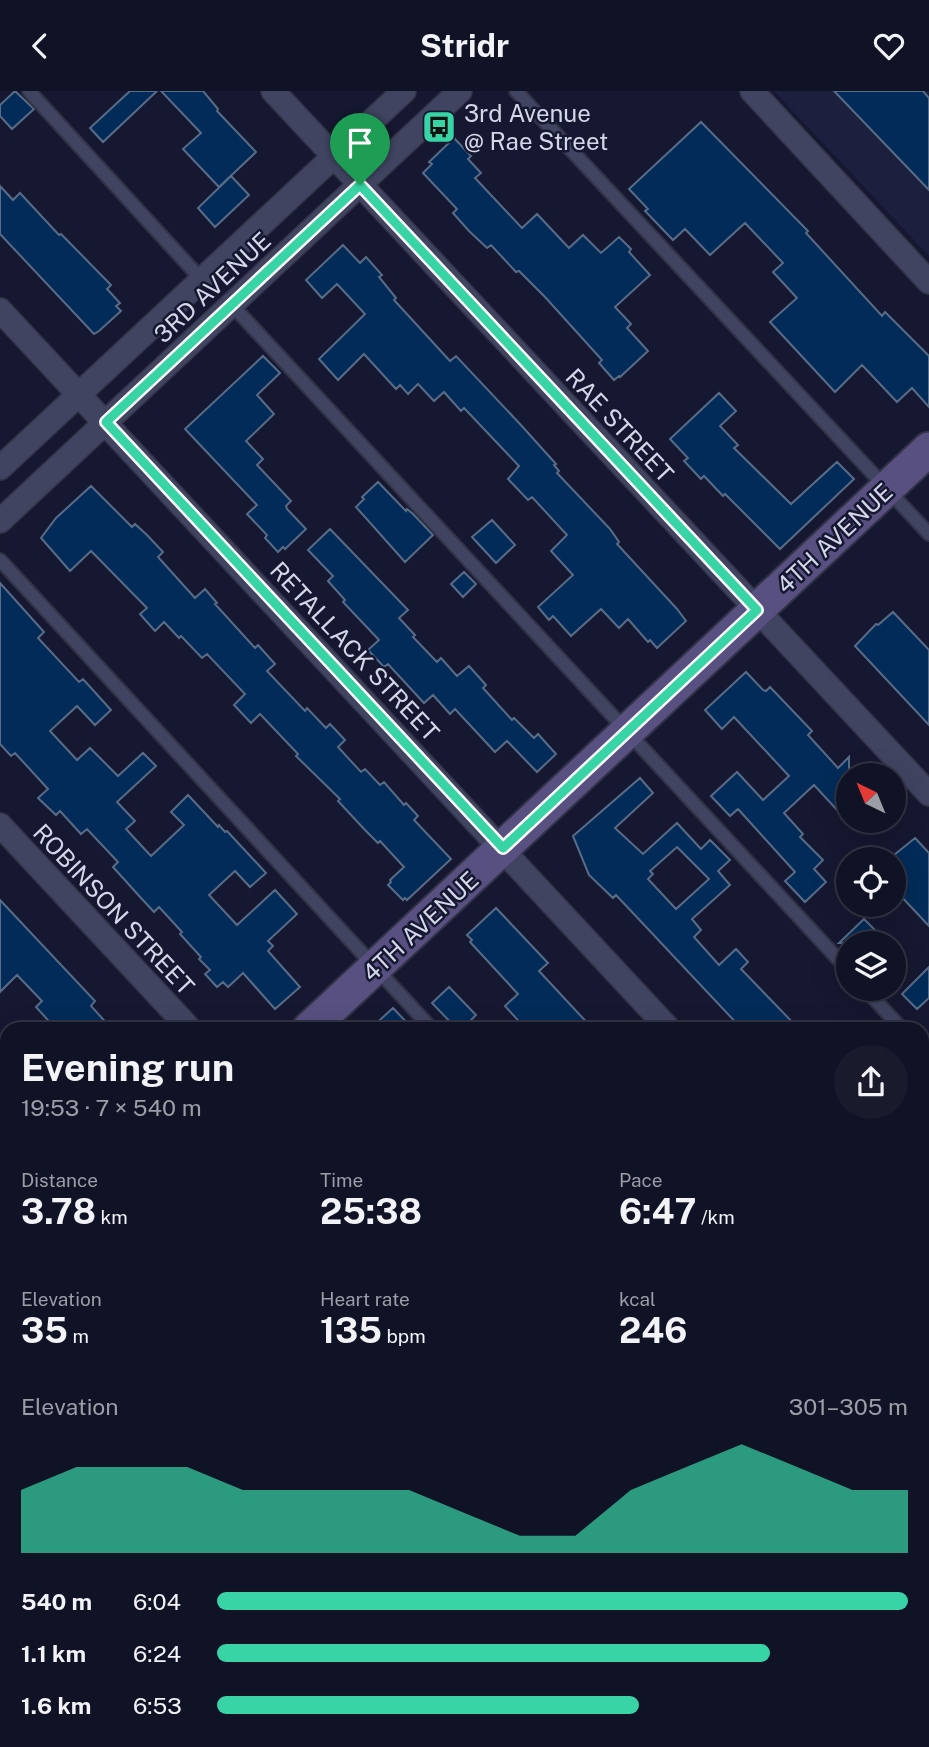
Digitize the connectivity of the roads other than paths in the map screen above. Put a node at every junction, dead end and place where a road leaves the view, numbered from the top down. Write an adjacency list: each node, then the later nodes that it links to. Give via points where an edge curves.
1 (29, 91): 9 (lane)
2 (273, 91): 7 (street, RAE STREET)
3 (404, 91): 7 (street, 3RD AVENUE)
4 (460, 91): 8 (street, 3RD AVENUE)
5 (516, 91): 17 (lane)
6 (752, 91): 10 (street)
7 (334, 156): 8 (street, RAE STREET); 9 (street, 3RD AVENUE)
8 (360, 185): 11 (street, 3RD AVENUE); 21 (street, RAE STREET)
9 (202, 280): 13 (street, 3RD AVENUE)
10 (929, 282)
11 (232, 305): 14 (street, 3RD AVENUE); 22 (lane)
12 (0, 310): 13 (street, RETALLACK STREET)
13 (79, 394): 14 (street, RETALLACK STREET); 16 (street, 3RD AVENUE)
14 (106, 422): 18 (street, 3RD AVENUE); 25 (street, RETALLACK STREET)
15 (929, 449): 17 (street, 4TH AVENUE)
16 (0, 468)
17 (887, 489): 19 (lane); 21 (street, 4TH AVENUE)
18 (0, 521)
19 (929, 534)
20 (0, 560): 27 (lane)
21 (757, 610): 22 (street, 4TH AVENUE); 23 (street, RAE STREET)
22 (628, 731): 25 (street, 4TH AVENUE); 26 (lane)
23 (929, 795)
24 (0, 825): 29 (street, ROBINSON STREET)
25 (503, 848): 27 (street, 4TH AVENUE); 32 (street, RETALLACK STREET)
26 (836, 957)
27 (376, 967): 30 (street, 4TH AVENUE); 31 (lane)
28 (876, 1001): 33 (lane)
29 (183, 1022)
30 (317, 1022)
31 (426, 1022)
32 (663, 1022)
33 (896, 1022)

